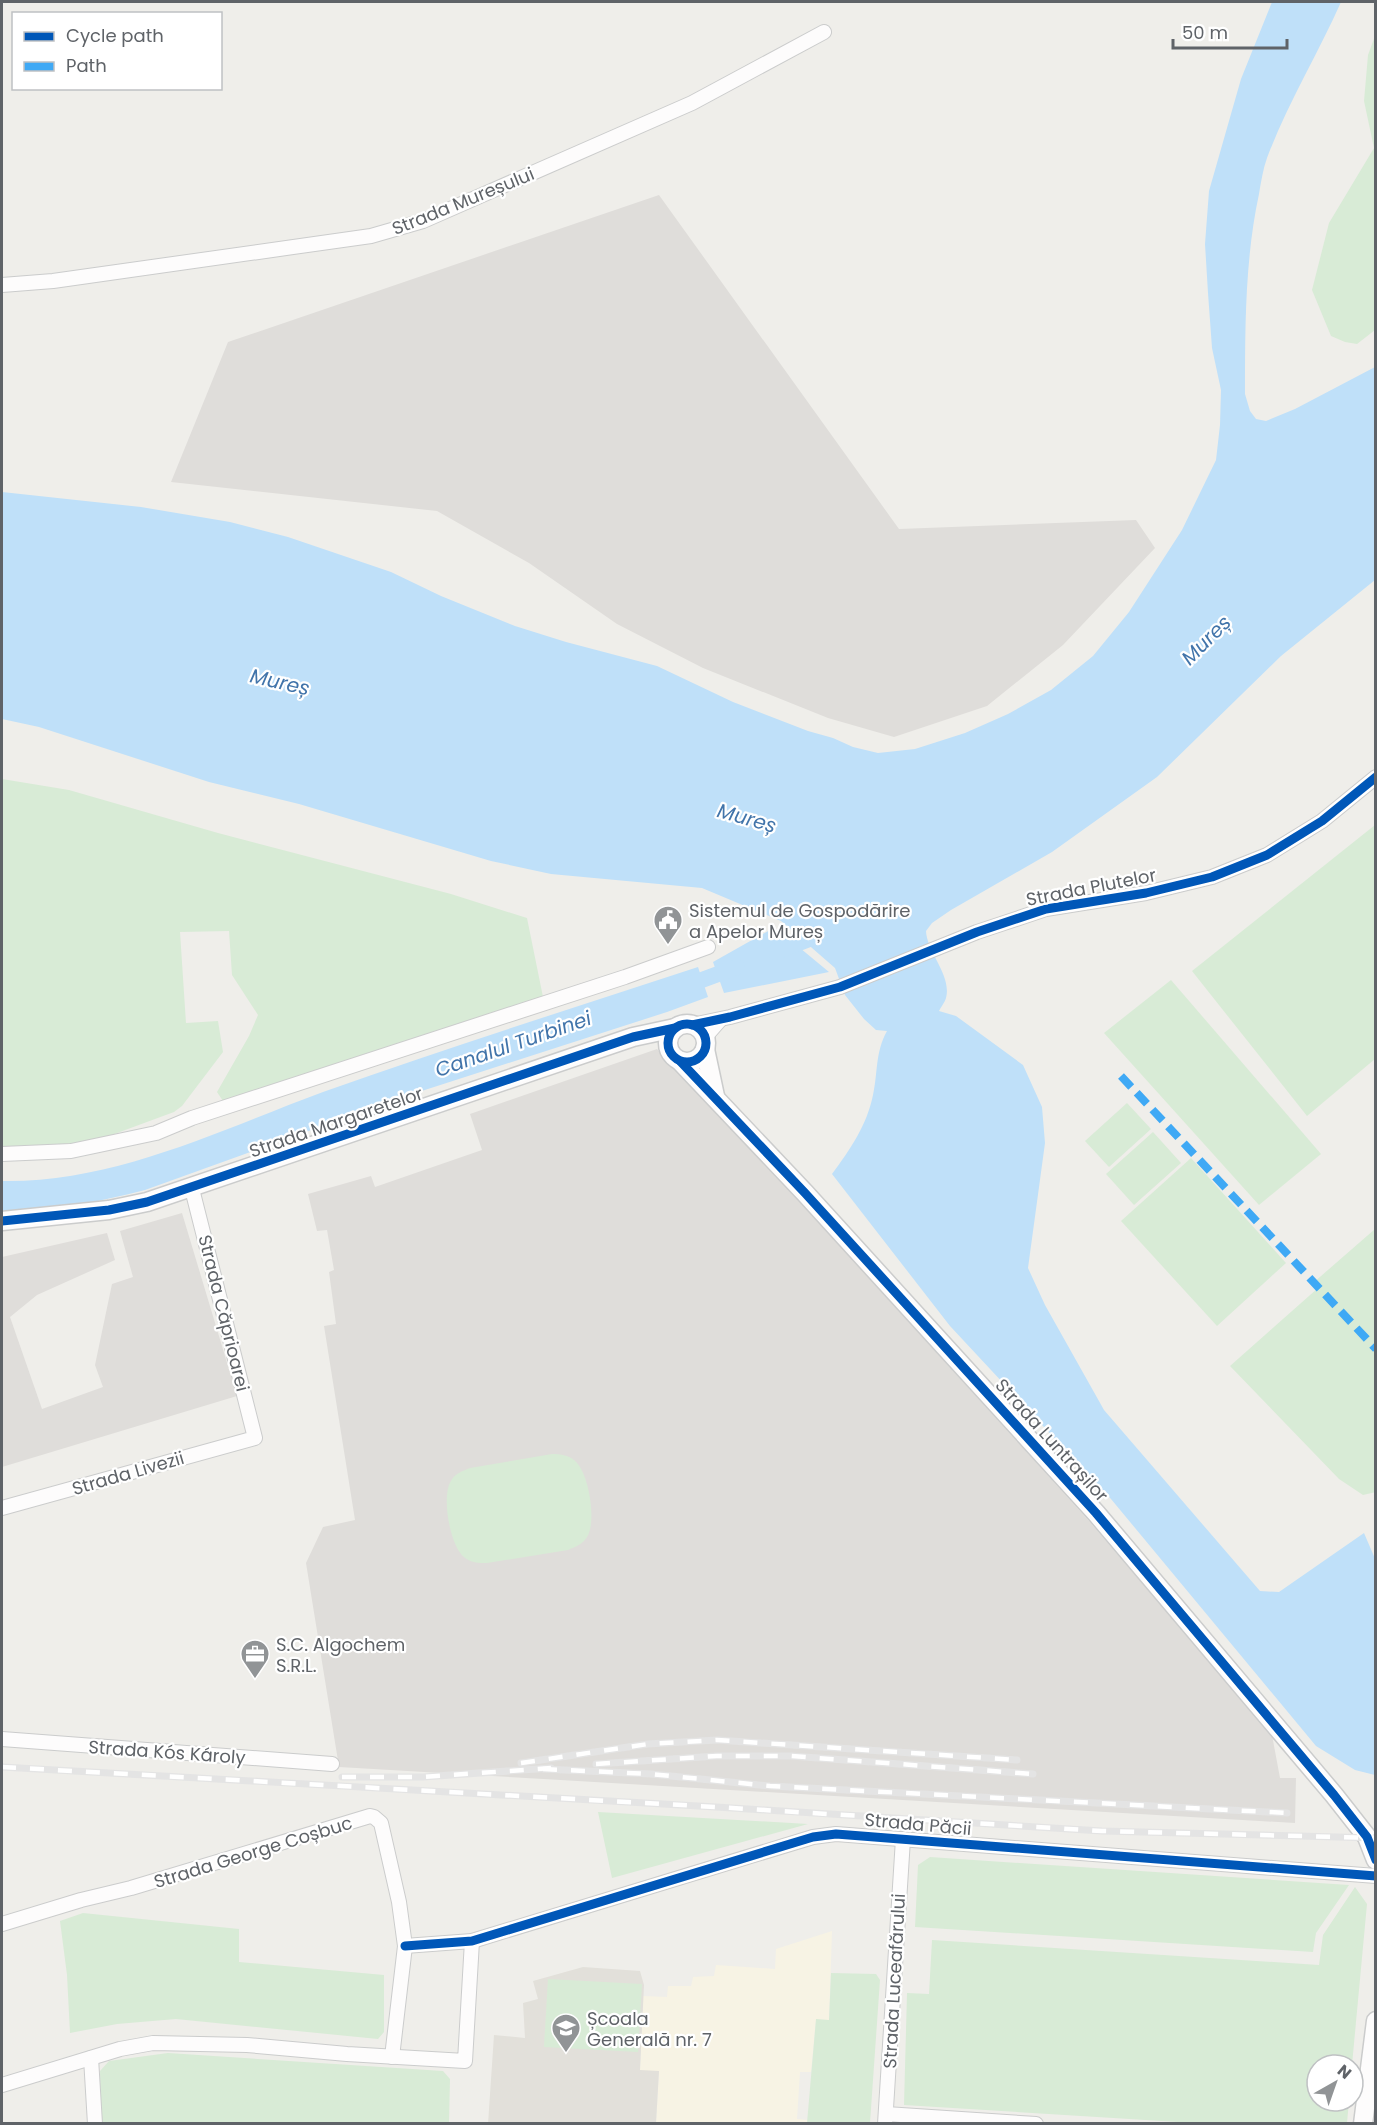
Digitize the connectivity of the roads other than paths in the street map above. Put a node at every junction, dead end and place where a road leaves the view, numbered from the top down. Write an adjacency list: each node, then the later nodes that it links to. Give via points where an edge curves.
1 (824, 32): 2 (street, Strada Mureșului, via 692,103 413,224 371,236)
2 (2, 285)
3 (1376, 777): 5 (street, Strada Plutelor, via 1322,821 1267,855 1212,877 1146,893 1046,909 840,987 720,1020)
4 (708, 947): 8 (street, via 156,1133 71,1151)
5 (689, 1037): 6 (street, Strada Luntrașilor, via 671,1054); 6 (street, via 698,1059); 7 (street); 9 (street, Strada Margaretelor, via 633,1037)
6 (680, 1060): 7 (street, Strada Luntrașilor)
7 (715, 1096): 16 (street, Strada Luntrașilor, via 1096,1513 1334,1796 1367,1838)
8 (2, 1154)
9 (192, 1189): 10 (street, Strada Margaretelor, via 109,1210); 11 (street, Strada Căprioarei)
10 (2, 1221)
11 (255, 1438): 12 (street, Strada Livezii)
12 (2, 1508)
13 (2, 1739): 14 (street, Strada Kós Károly)
14 (332, 1764)
15 (903, 1839): 17 (street, Strada Păcii); 19 (street, Strada Păcii, via 836,1834 813,1837); 25 (street, Strada Luceafărului)
16 (1376, 1860)
17 (1376, 1876)
18 (2, 1924): 20 (street, Strada George Coșbuc, via 370,1816 381,1823)
19 (472, 1941): 20 (street); 22 (street, via 465,2061)
20 (405, 1946): 22 (street, Strada George Coșbuc)
21 (1376, 2021): 28 (street)
22 (392, 2057): 23 (street, via 183,2042 153,2043)
23 (91, 2058): 24 (street); 26 (street)
24 (2, 2085)
25 (886, 2119): 27 (street)
26 (95, 2124)
27 (1036, 2124)
28 (1363, 2124)

